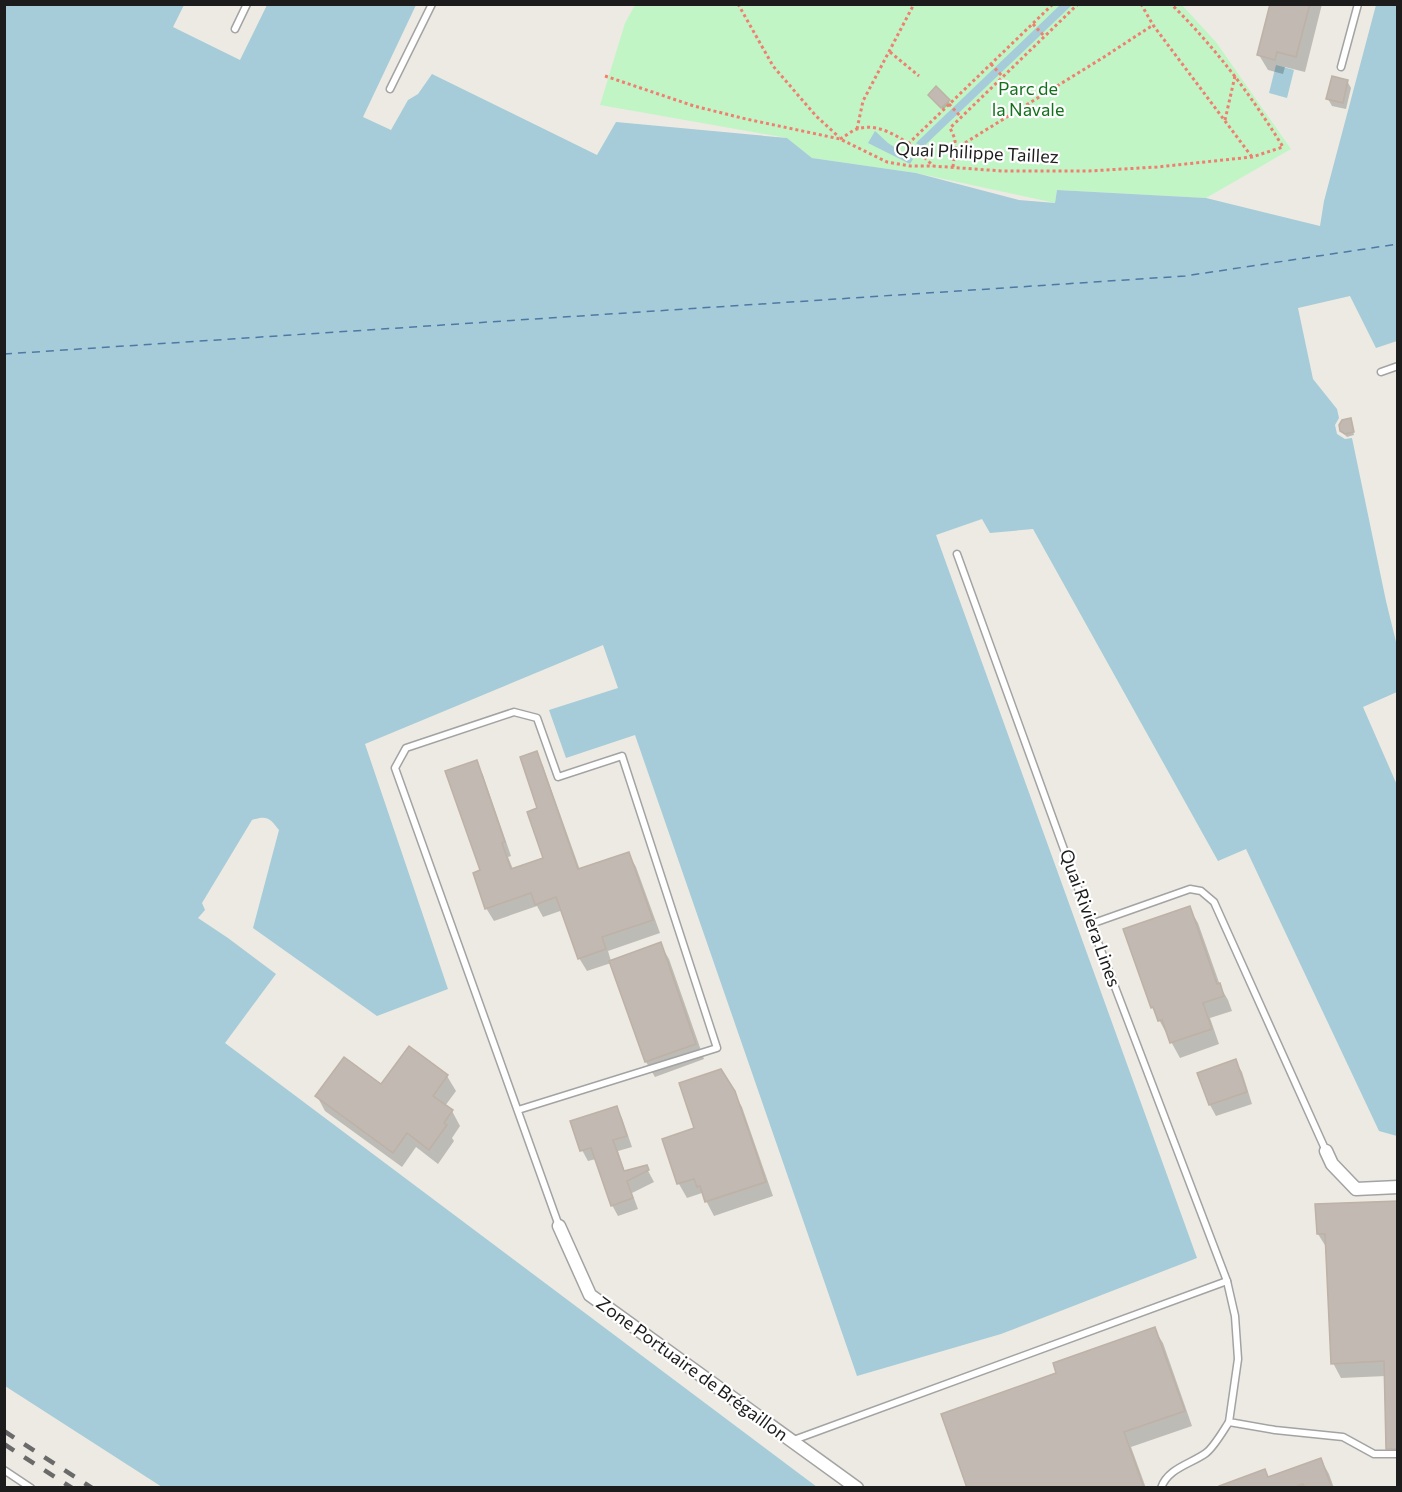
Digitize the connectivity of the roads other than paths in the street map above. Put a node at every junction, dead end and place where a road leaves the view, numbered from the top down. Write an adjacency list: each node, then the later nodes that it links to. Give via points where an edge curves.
1 (247, 4): 4 (lane)
2 (432, 4): 6 (lane)
3 (1358, 4): 5 (lane)
4 (235, 29)
5 (1341, 67)
6 (390, 89)
7 (1398, 366): 8 (lane)
8 (1381, 372)
9 (957, 554): 10 (lane, Quai Riviera Lines)
10 (1091, 924): 12 (lane, via 1190,889 1201,891 1214,902); 15 (lane, Quai Riviera Lines)
11 (518, 1110): 11 (lane, via 717,1048 622,756 558,777 537,718 514,712 406,748 395,768); 14 (lane)
12 (1326, 1151): 13 (street, via 1332,1164 1356,1189)
13 (1398, 1187)
14 (559, 1226): 17 (street, Zone Portuaire de Brégaillon, via 590,1295)
15 (1227, 1281): 16 (lane, Quai Riviera Lines, via 1239,1359); 17 (lane)
16 (1230, 1422): 18 (lane, via 1343,1437 1374,1454); 22 (lane, via 1207,1452 1181,1466 1164,1480)
17 (790, 1441): 21 (street, Zone Portuaire de Brégaillon)
18 (1398, 1455)
19 (4, 1470): 20 (lane)
20 (31, 1488)
21 (857, 1488)
22 (1161, 1488)

